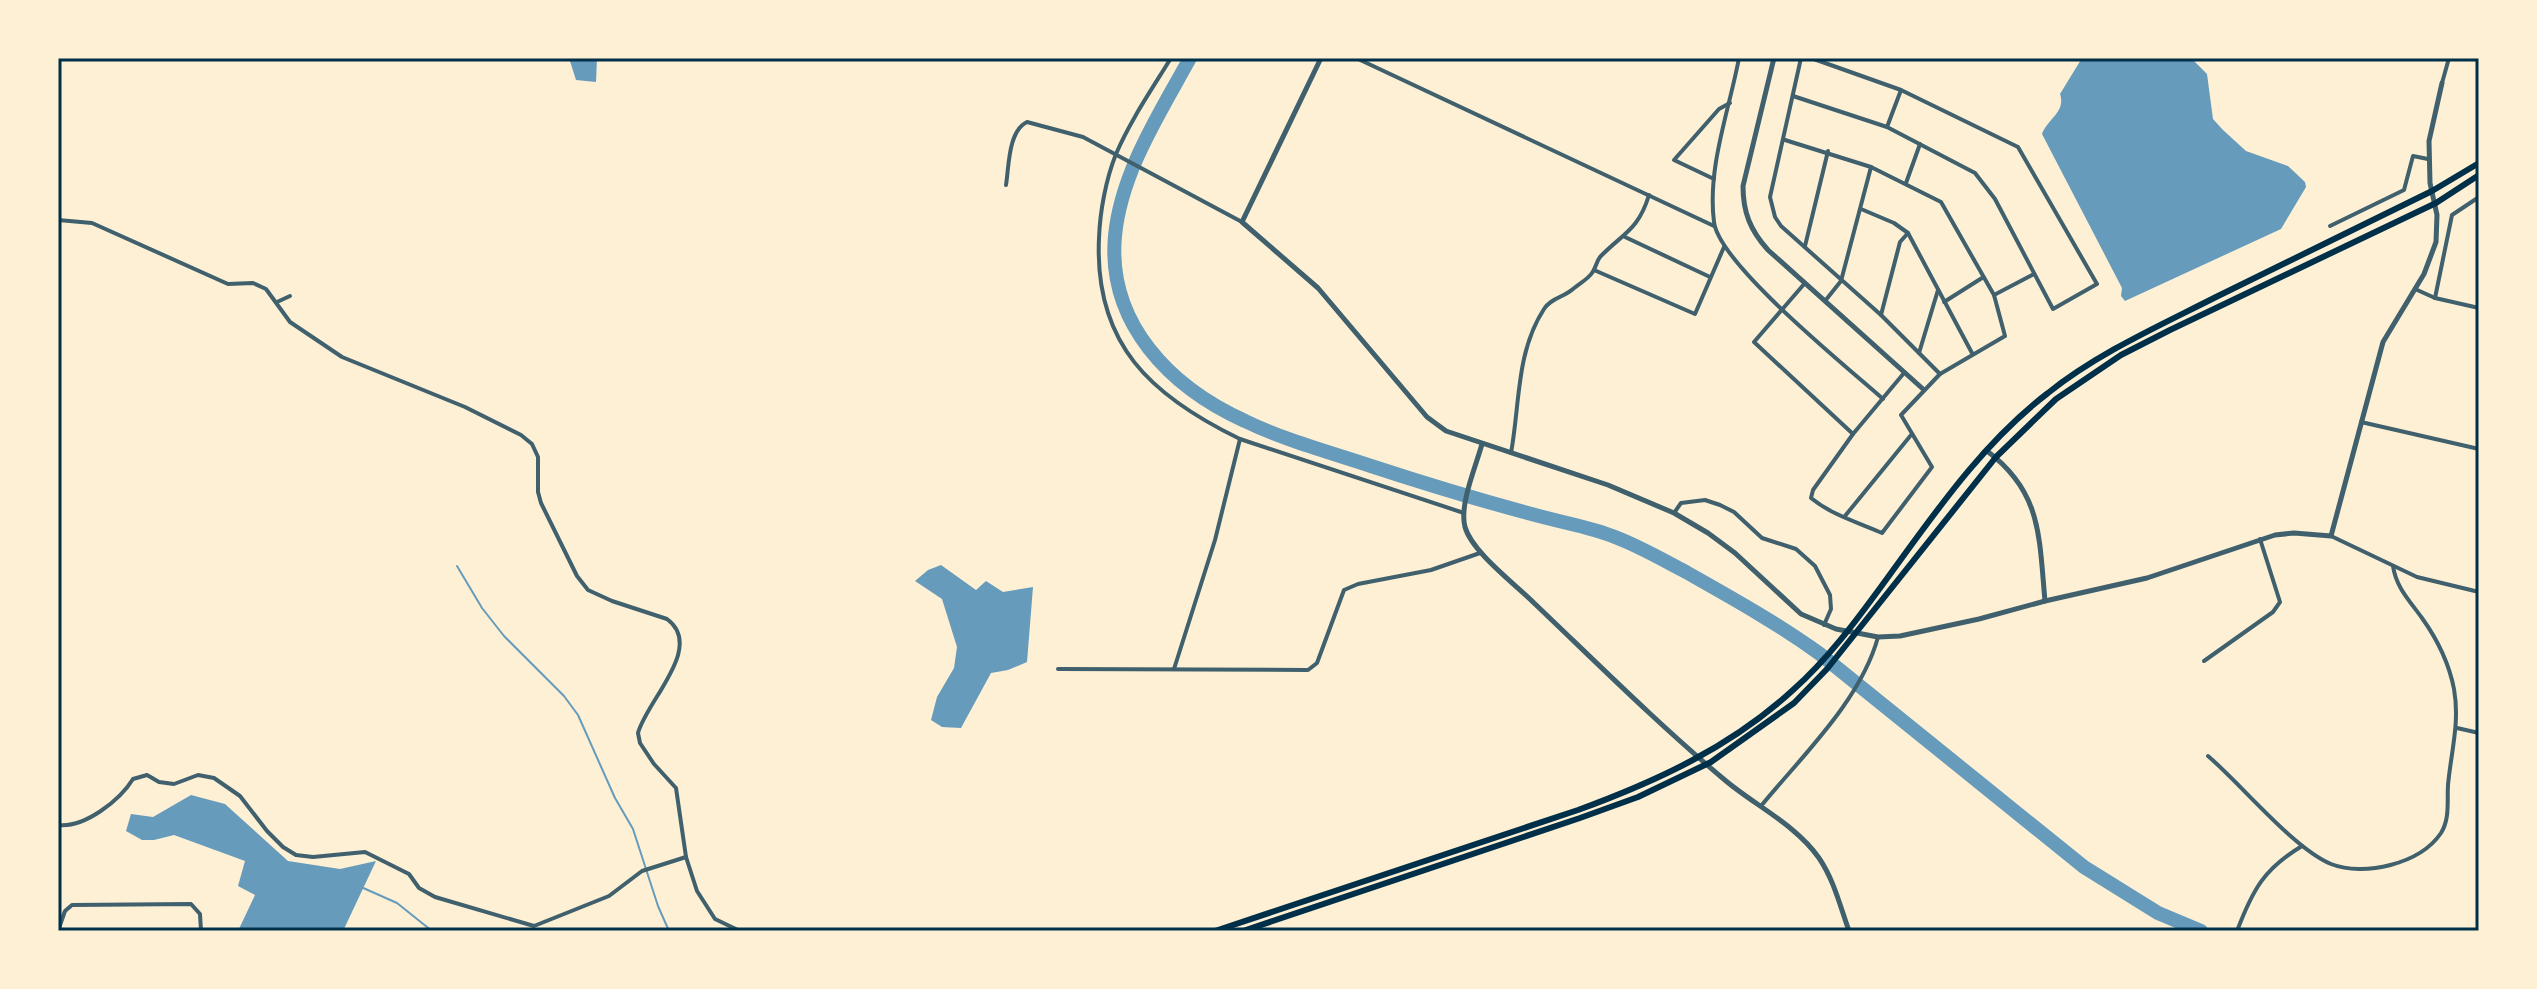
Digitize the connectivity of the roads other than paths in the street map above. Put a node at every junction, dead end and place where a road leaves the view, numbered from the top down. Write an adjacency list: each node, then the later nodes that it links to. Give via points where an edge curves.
1 (1171, 58): 17 (street)
2 (1321, 58): 31 (street)
3 (1356, 58): 26 (street)
4 (1739, 58): 12 (street)
5 (1774, 58): 43 (street, via 1743,186 1743,206 1758,239)
6 (1801, 58): 11 (street)
7 (1811, 58): 10 (street)
8 (2449, 58): 9 (street)
9 (2442, 83): 18 (street)
10 (1901, 90): 13 (street); 39 (street, via 2018,147 2097,284 2053,309)
11 (1793, 96): 13 (street); 14 (street)
12 (1730, 103): 22 (street); 22 (street, via 1674,160)
13 (1887, 127): 15 (street)
14 (1785, 140): 16 (street); 37 (street, via 1770,197 1775,217)
15 (1920, 144): 23 (street); 39 (street, via 1975,173 1995,199)
16 (1828, 151): 20 (street); 37 (street)
17 (1118, 157): 24 (street, via 1083,137 1027,122 1015,137); 31 (street); 64 (street, via 1100,218 1098,262 1103,302 1117,338 1146,376 1177,404)
18 (2428, 159): 25 (street); 33 (street, via 2413,156 2404,190)
19 (2479, 163): 25 (highway)
20 (1871, 167): 23 (street); 29 (street)
21 (2479, 175): 28 (highway)
22 (1714, 179): 32 (street)
23 (1906, 183): 41 (street, via 1941,202)
24 (1006, 185)
25 (2432, 191): 28 (street); 67 (highway, via 2123,345 2049,392)
26 (1649, 195): 32 (street); 35 (street, via 1644,212)
27 (2479, 197): 48 (street, via 2452,215)
28 (2436, 203): 44 (street, via 2436,242); 69 (highway, via 2121,355 2056,399)
29 (1861, 209): 34 (street); 42 (street)
30 (58, 220): 50 (street, via 92,223 228,284 253,283)
31 (1242, 222): 65 (street, via 1318,288 1436,426)
32 (1714, 226): 36 (street)
33 (2330, 226)
34 (1908, 233): 45 (street); 54 (street, via 1900,242)
35 (1625, 237): 38 (street, via 1597,259); 40 (street)
36 (1724, 247): 40 (street); 53 (street)
37 (1805, 247): 42 (street)
38 (1594, 270): 40 (street, via 1695,314); 68 (street, via 1545,306 1538,320 1524,351)
39 (2034, 273): 46 (street)
40 (1711, 277)
41 (1982, 278): 46 (street); 51 (street)
42 (1841, 281): 49 (street); 54 (street)
43 (1805, 283): 49 (street); 53 (street)
44 (2415, 289): 48 (street); 61 (street, via 2383,342)
45 (1938, 290): 51 (street); 55 (street)
46 (1994, 295): 56 (street, via 2005,336)
47 (290, 296): 50 (street)
48 (2435, 298): 52 (street)
49 (1825, 301): 57 (street)
50 (277, 302): 90 (street, via 290,322 342,357 465,407 532,444 541,503 582,583 594,594 676,625 681,647 638,733 654,764 676,788)
51 (1944, 302): 56 (street)
52 (2479, 308)
53 (1783, 311): 60 (street); 62 (street, via 1754,342)
54 (1881, 315): 55 (street)
55 (1919, 353): 58 (street)
56 (1973, 354): 58 (street)
57 (1904, 373): 59 (street); 60 (street)
58 (1940, 374): 59 (street)
59 (1923, 389): 63 (street, via 1901,415)
60 (1883, 399): 62 (street)
61 (2361, 422): 66 (street); 73 (street)
62 (1853, 434): 72 (street, via 1811,498)
63 (1911, 435): 72 (street); 72 (street, via 1932,467 1882,533)
64 (1240, 439): 70 (street); 83 (street)
65 (1482, 444): 68 (street); 70 (street)
66 (2479, 449)
67 (1987, 451): 69 (street); 95 (highway, via 1859,616 1795,689 1748,728 1636,788)
68 (1511, 453): 71 (street)
69 (1996, 457): 78 (street, via 2025,490 2033,511); 96 (highway, via 1827,669 1748,738 1638,797)
70 (1464, 511): 75 (street, via 1469,535)
71 (1674, 513): 79 (street, via 1735,553 1801,614); 79 (street, via 1681,503 1705,500 1734,512 1762,538 1796,549 1815,566 1830,595)
72 (1845, 516)
73 (2331, 536): 74 (street, via 2294,533); 76 (street)
74 (2260, 539): 78 (street, via 2147,578); 81 (street, via 2280,602)
75 (1483, 552): 83 (street, via 1344,590 1317,663 1308,670); 87 (street, via 1658,720)
76 (2393, 566): 77 (street); 84 (street, via 2395,581 2446,661)
77 (2479, 592)
78 (2045, 601): 80 (street)
79 (1824, 625): 80 (street)
80 (1878, 637): 87 (street, via 1865,673 1845,702)
81 (2204, 661)
82 (1058, 669): 83 (street)
83 (1174, 669)
84 (2457, 728): 85 (street); 89 (street, via 2447,814 2432,842 2402,861 2359,870 2330,863)
85 (2479, 733)
86 (2208, 756): 89 (street)
87 (1761, 806): 97 (street, via 1818,856)
88 (58, 825): 90 (street, via 86,819 124,794 133,779 147,775 174,784 198,775 214,778 240,796 267,831 296,855 365,852 409,874 435,897 534,926 609,896 642,871)
89 (2302, 846): 91 (street, via 2265,873)
90 (686, 857): 94 (street, via 708,911)
91 (2238, 928)
92 (58, 931): 93 (street, via 72,905 160,902 191,904 200,914)
93 (201, 931)
94 (740, 931)
95 (1215, 931)
96 (1243, 931)
97 (1849, 931)

